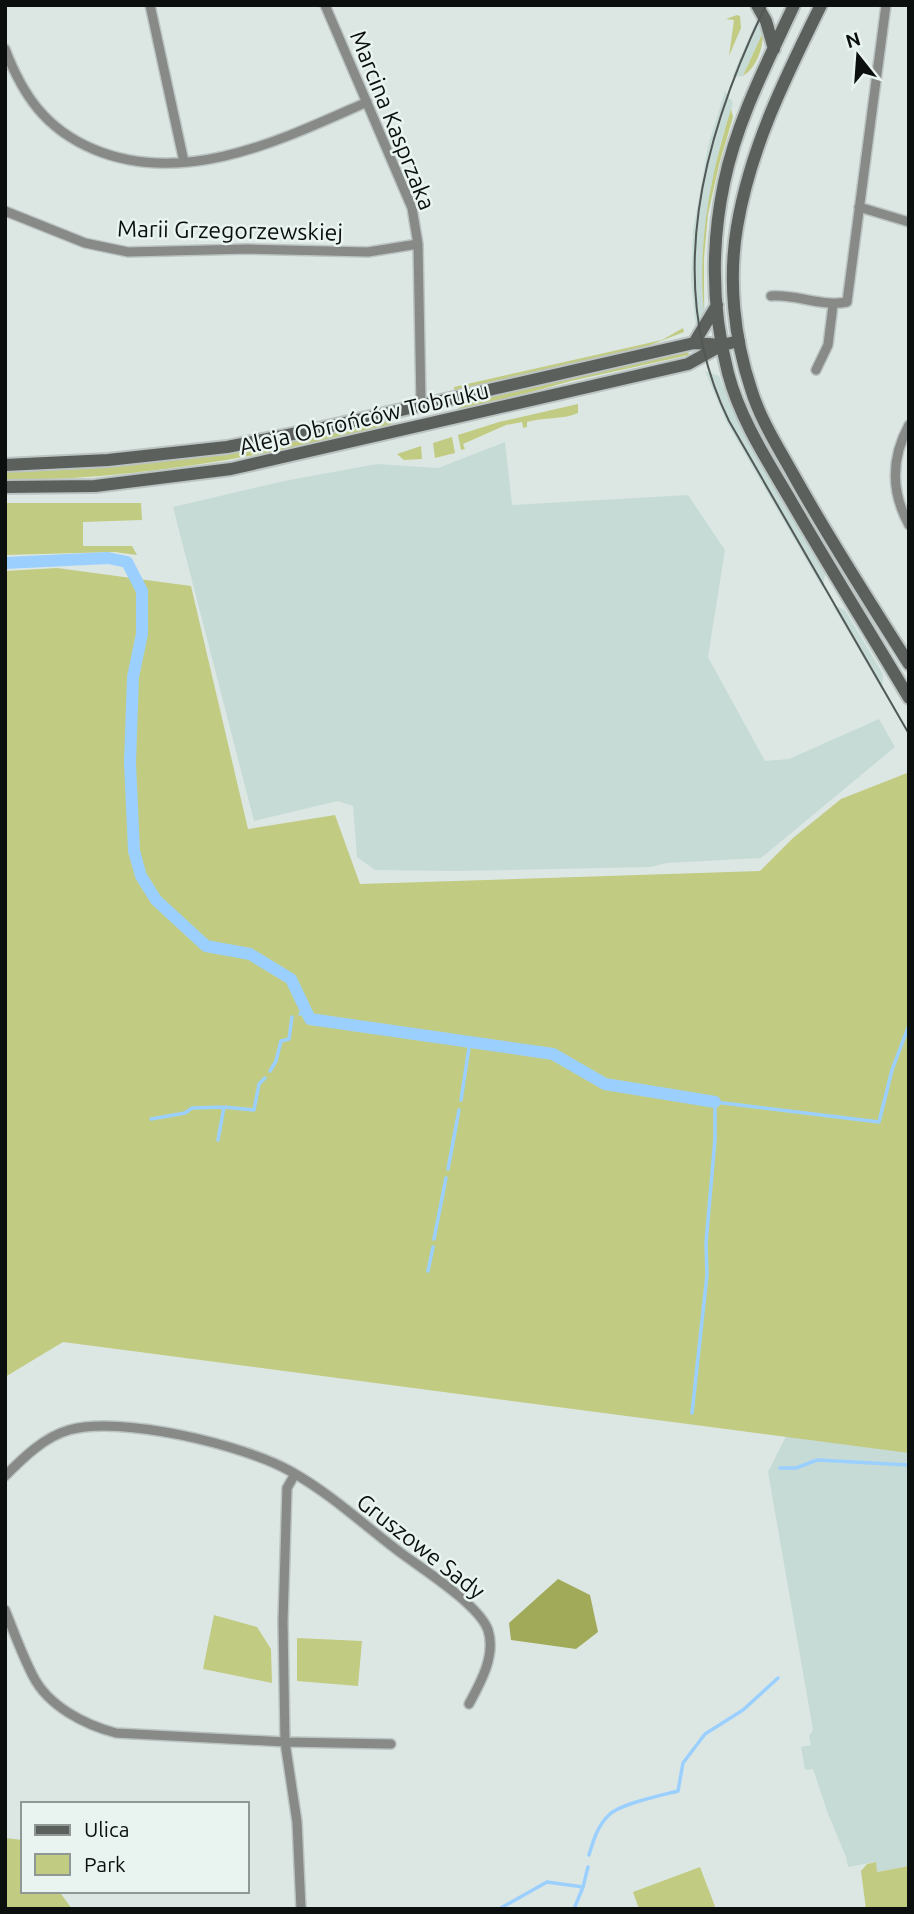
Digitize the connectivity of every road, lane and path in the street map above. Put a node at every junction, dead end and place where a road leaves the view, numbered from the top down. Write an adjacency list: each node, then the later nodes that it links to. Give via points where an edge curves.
1 (150, 5): 10 (street)
2 (325, 5): 9 (street, Marcina Kasprzaka)
3 (757, 5): 8 (main road)
4 (794, 5): 8 (main road)
5 (821, 5): 18 (main road, via 770,114 742,200 733,264)
6 (886, 5): 11 (street)
7 (5, 49): 10 (street, via 17,81 42,115 72,140 115,158 157,165)
8 (774, 49): 16 (main road, via 749,100 724,180 716,243)
9 (367, 102): 10 (street, via 267,144); 14 (street, Marcina Kasprzaka, via 412,208)
10 (184, 162)
11 (859, 207): 13 (street); 17 (street, via 847,302)
12 (5, 211): 14 (street, Marii Grzegorzewskiej, via 85,243 128,252 368,252)
13 (909, 222)
14 (418, 244): 22 (street, Marcina Kasprzaka)
15 (771, 296): 17 (street)
16 (717, 305): 19 (main road); 20 (main road)
17 (833, 305): 21 (street, via 828,345)
18 (739, 341): 20 (main road, Aleja Obrońców Tobruku); 27 (main road, via 753,395 774,440)
19 (694, 343): 20 (main road, Aleja Obrońców Tobruku); 22 (main road, Aleja Obrońców Tobruku)
20 (722, 345): 25 (main road, Aleja Obrońców Tobruku, via 688,364 257,464 95,486); 28 (main road, via 732,385 757,443)
21 (816, 370)
22 (421, 405): 24 (main road, Aleja Obrońców Tobruku, via 226,447)
23 (909, 425): 26 (street, via 898,449 895,481)
24 (5, 465)
25 (5, 487)
26 (909, 525)
27 (909, 664)
28 (909, 697)
29 (296, 1474): 30 (street, Gruszowe Sady, via 262,1456 189,1436 89,1425 43,1442); 32 (street, Gruszowe Sady, via 482,1618 491,1650); 33 (street, via 287,1488)
30 (5, 1476)
31 (5, 1610): 33 (street, via 34,1678 64,1709 94,1727 116,1733)
32 (469, 1704)
33 (285, 1742): 34 (street); 35 (street, via 297,1822)
34 (391, 1744)
35 (301, 1909)

